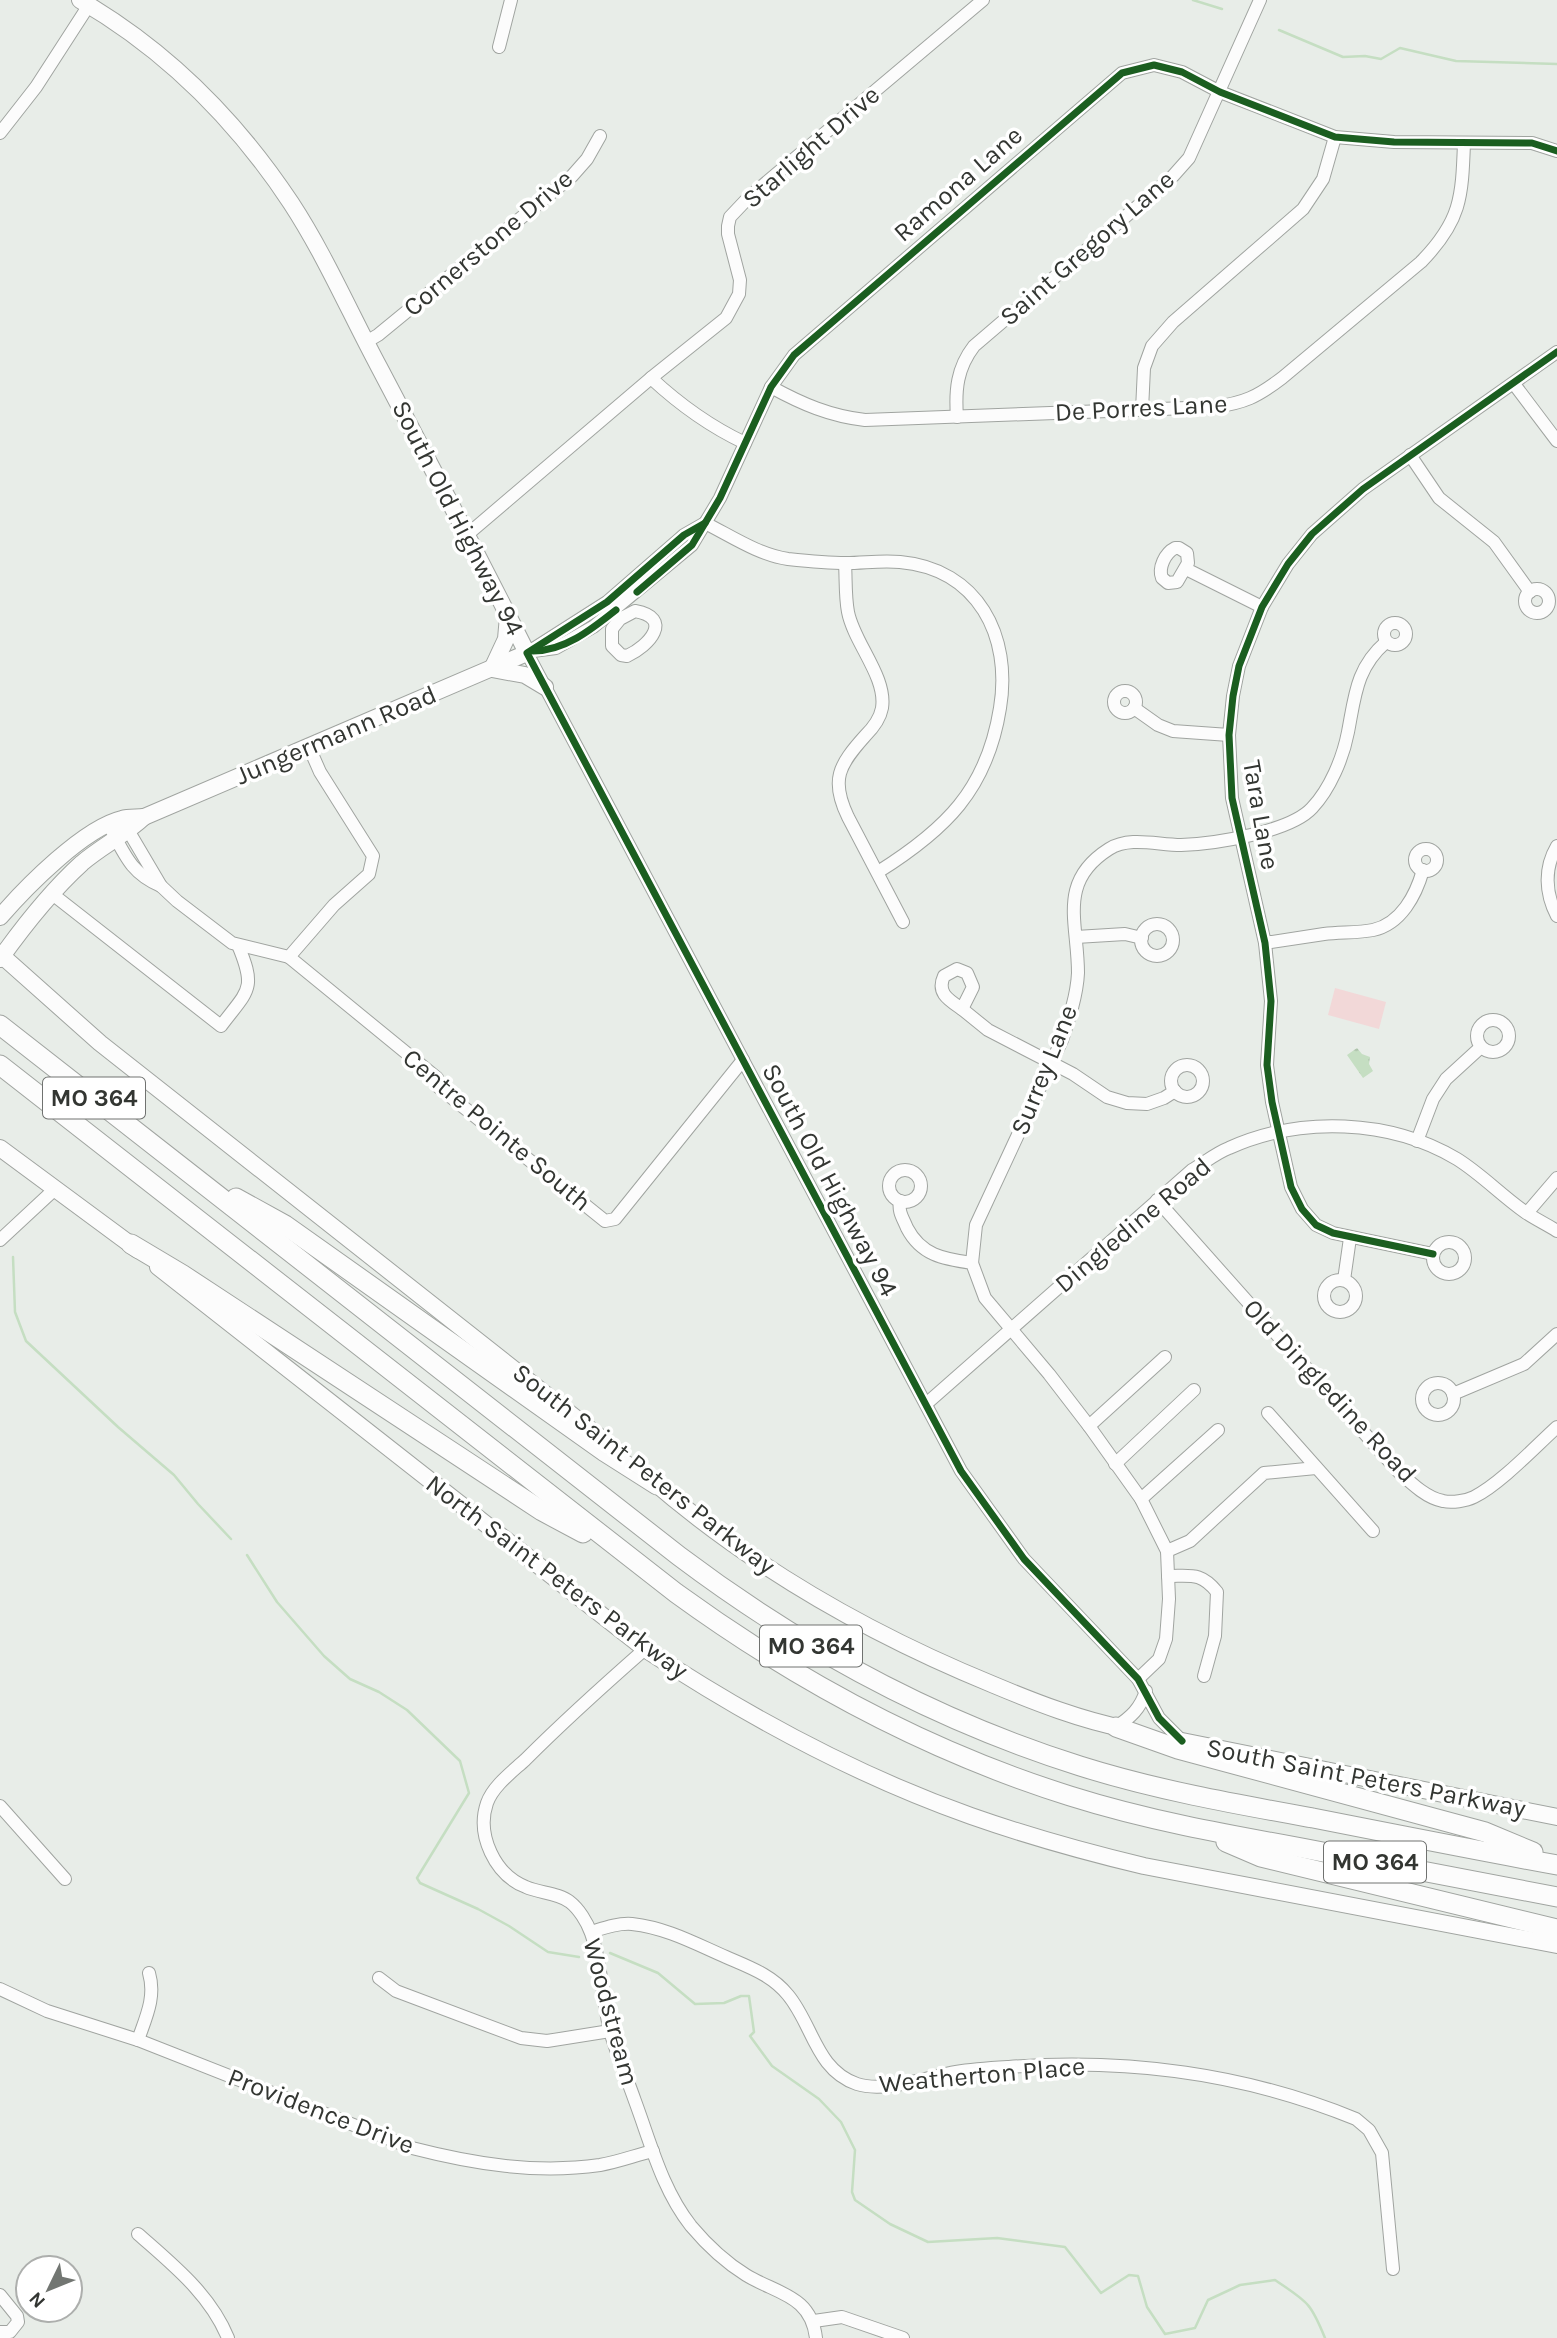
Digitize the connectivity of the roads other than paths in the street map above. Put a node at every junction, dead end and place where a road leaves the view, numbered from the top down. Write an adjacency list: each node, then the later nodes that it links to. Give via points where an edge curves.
1 (512, 0): 5 (street)
2 (983, 0): 14 (street, Starlight Drive, via 730,217 728,234 740,280 734,305 706,336)
3 (1260, 0): 6 (street, Saint Gregory Lane)
4 (89, 1): 7 (street, via 36,87); 12 (main road, South Old Highway 94, via 164,57 252,148 292,205)
5 (499, 47)
6 (1220, 92): 9 (street, Ramona Lane); 16 (street, Ramona Lane, via 1182,72 1154,65 1122,73 804,345); 18 (street, Saint Gregory Lane, via 1189,158 1174,176 974,346 958,378)
7 (0, 133)
8 (600, 136): 12 (street, Cornerstone Drive, via 572,176)
9 (1335, 137): 10 (street, Ramona Lane); 17 (street, via 1323,179 1303,209 1173,322 1152,346 1144,368)
10 (1464, 143): 11 (street, Ramona Lane, via 1532,143); 17 (street, De Porres Lane, via 1460,204 1445,235 1421,262 1282,378 1248,400 1214,407)
11 (1557, 151)
12 (366, 342): 23 (main road, South Old Highway 94)
13 (1557, 352): 15 (street, Tara Lane)
14 (651, 378): 20 (street, via 692,414); 23 (street)
15 (1514, 384): 19 (street); 21 (street, Tara Lane)
16 (771, 387): 18 (street, De Porres Lane, via 815,410 840,417); 20 (street, Ramona Lane)
17 (1142, 410): 18 (street, De Porres Lane)
18 (957, 417)
19 (1557, 441)
20 (745, 443): 22 (street, Ramona Lane)
21 (1410, 455): 26 (street, via 1440,498 1494,542); 27 (street, Tara Lane, via 1312,534)
22 (705, 523): 24 (street, via 785,559); 30 (street, Ramona Lane, via 684,535 665,561 613,611 542,642)
23 (468, 534): 28 (main road, South Old Highway 94)
24 (845, 563): 40 (street, via 848,612 883,694 882,710 844,762 838,787 844,809); 40 (street, via 908,563 960,582 990,620 1000,660 999,712 978,778 933,834)
25 (1186, 569): 27 (street)
26 (1530, 592)
27 (1262, 607): 34 (street, Tara Lane, via 1239,666)
28 (509, 616): 30 (main road, South Old Highway 94); 31 (main road, via 506,639)
29 (1386, 642): 37 (street, Surrey Lane, via 1372,654 1363,674 1352,700 1343,750 1313,807 1293,822)
30 (530, 652): 31 (main road, Jungermann Road); 32 (street, South Old Highway 94)
31 (492, 669): 32 (main road, via 525,675); 35 (main road, Jungermann Road)
32 (545, 687): 56 (street, South Old Highway 94)
33 (1134, 708): 34 (street, via 1173,731)
34 (1229, 735): 37 (street, Tara Lane, via 1232,798)
35 (309, 747): 36 (main road, Jungermann Road); 52 (street, via 373,856 369,874 334,905)
36 (118, 828): 41 (main road, Jungermann Road); 42 (main road, Jungermann Road, via 76,845); 50 (street, Centre Pointe South, via 142,878)
37 (1241, 836): 47 (street, Surrey Lane, via 1183,845 1132,841 1113,846 1089,864 1075,889); 49 (street, Tara Lane)
38 (1557, 846): 44 (street, via 1548,870 1549,894)
39 (1423, 870): 49 (street, via 1418,890 1382,927)
40 (878, 872): 46 (street)
41 (51, 893): 50 (street, via 221,1026 250,983); 51 (main road, Jungermann Road)
42 (18, 897): 43 (main road); 45 (main road, Jungermann Road)
43 (0, 905)
44 (1557, 916)
45 (0, 917)
46 (904, 922)
47 (1076, 937): 48 (street, via 1125,934); 57 (street, Surrey Lane, via 1078,976 1071,1014)
48 (1142, 938)
49 (1265, 943): 60 (street, Tara Lane, via 1271,1001 1267,1065)
50 (238, 945): 52 (street, Centre Pointe South)
51 (1, 956): 88 (main road, South Saint Peters Parkway, via 100,1043)
52 (289, 957): 56 (street, Centre Pointe South, via 437,1078 436,1085 605,1221 615,1219)
53 (962, 1009): 57 (street, via 988,1030)
54 (0, 1025): 63 (highway, MO 364)
55 (1481, 1047): 61 (street, via 1446,1079)
56 (743, 1060): 81 (street, South Old Highway 94)
57 (1052, 1062): 59 (street, via 1107,1097 1127,1103 1147,1104); 74 (street, Surrey Lane, via 976,1225)
58 (0, 1065): 92 (highway, MO 364)
59 (1175, 1091)
60 (1280, 1132): 61 (street, Dingledine Road, via 1366,1127); 66 (street, Dingledine Road, via 1229,1148 1192,1170); 70 (street, Tara Lane, via 1291,1187 1302,1209 1316,1225)
61 (1417, 1141): 68 (street, Dingledine Road, via 1456,1158)
62 (0, 1147): 65 (main road, North Saint Peters Parkway)
63 (188, 1172): 88 (highway, via 285,1225); 103 (highway, MO 364, via 722,1588 821,1652 889,1689 1030,1749 1128,1779)
64 (1557, 1178): 68 (street)
65 (56, 1188): 71 (street); 72 (main road, North Saint Peters Parkway)
66 (1157, 1200): 76 (street, Dingledine Road); 84 (street, Old Dingledine Road, via 1415,1487 1441,1501 1473,1498)
67 (900, 1202): 74 (street, via 899,1210 913,1238 930,1255)
68 (1527, 1213): 69 (street, Dingledine Road)
69 (1557, 1231)
70 (1350, 1238): 73 (street, Tara Lane); 75 (street)
71 (0, 1240)
72 (131, 1244): 92 (highway, via 542,1511); 94 (main road, North Saint Peters Parkway)
73 (1433, 1254)
74 (972, 1264): 76 (street, via 985,1298)
75 (1344, 1280)
76 (1013, 1329): 81 (street, Dingledine Road); 83 (street)
77 (1557, 1334): 80 (street, via 1524,1364)
78 (1165, 1357): 83 (street)
79 (1194, 1390): 86 (street)
80 (1453, 1394)
81 (926, 1404): 96 (street, South Old Highway 94, via 961,1471 1002,1531)
82 (1268, 1413): 87 (street)
83 (1089, 1426): 86 (street)
84 (1557, 1427)
85 (1218, 1430): 89 (street)
86 (1115, 1464): 89 (street)
87 (1317, 1468): 90 (street); 91 (street, via 1264,1473 1190,1541)
88 (657, 1485): 98 (main road, South Saint Peters Parkway, via 775,1572 873,1630 1029,1699)
89 (1141, 1499): 91 (street)
90 (1373, 1531)
91 (1167, 1551): 93 (street)
92 (632, 1560): 102 (highway, MO 364, via 764,1655 905,1731 1033,1784)
93 (1168, 1576): 95 (street, via 1199,1576 1217,1592 1215,1636); 96 (street, via 1166,1639 1159,1660)
94 (645, 1649): 106 (street, Woodstream, via 548,1737 497,1787 487,1803 486,1841 503,1871 527,1888 569,1900); 107 (main road, North Saint Peters Parkway, via 684,1675 857,1768 933,1802 1038,1839 1144,1866)
95 (1204, 1676)
96 (1138, 1679): 97 (street, South Old Highway 94)
97 (1146, 1691): 98 (street, via 1136,1712); 99 (street, South Old Highway 94, via 1159,1718)
98 (1116, 1727): 99 (main road, South Saint Peters Parkway); 103 (highway, via 1178,1749 1485,1832)
99 (1182, 1741): 101 (main road, South Saint Peters Parkway)
100 (0, 1806): 104 (street)
101 (1557, 1817)
102 (1192, 1828): 105 (highway, MO 364); 107 (highway, via 1261,1857)
103 (1557, 1864)
104 (65, 1879)
105 (1557, 1897)
106 (590, 1932): 111 (street, Woodstream); 115 (street, Weatherton Place, via 630,1924 672,1933 773,1980 805,2018 824,2060 840,2076 859,2084 886,2086 956,2072 1060,2063 1129,2066 1240,2082 1356,2119 1369,2130 1382,2153)
107 (1556, 1941)
108 (149, 1973): 112 (street, via 151,2004)
109 (379, 1978): 111 (street, via 396,1991 521,2038 547,2041)
110 (0, 1989): 112 (street, Providence Drive, via 47,2011)
111 (610, 2031): 113 (street, Woodstream)
112 (138, 2040): 113 (street, Providence Drive, via 412,2148 464,2161 564,2167 601,2165)
113 (653, 2151): 117 (street, Woodstream, via 676,2204 709,2246 749,2276 796,2301)
114 (138, 2234): 119 (street, via 198,2289)
115 (1393, 2269)
116 (0, 2295): 118 (street, via 18,2322 10,2332)
117 (814, 2321): 120 (street); 121 (street, via 842,2317)
118 (0, 2332)
119 (228, 2338)
120 (816, 2338)
121 (903, 2338)

